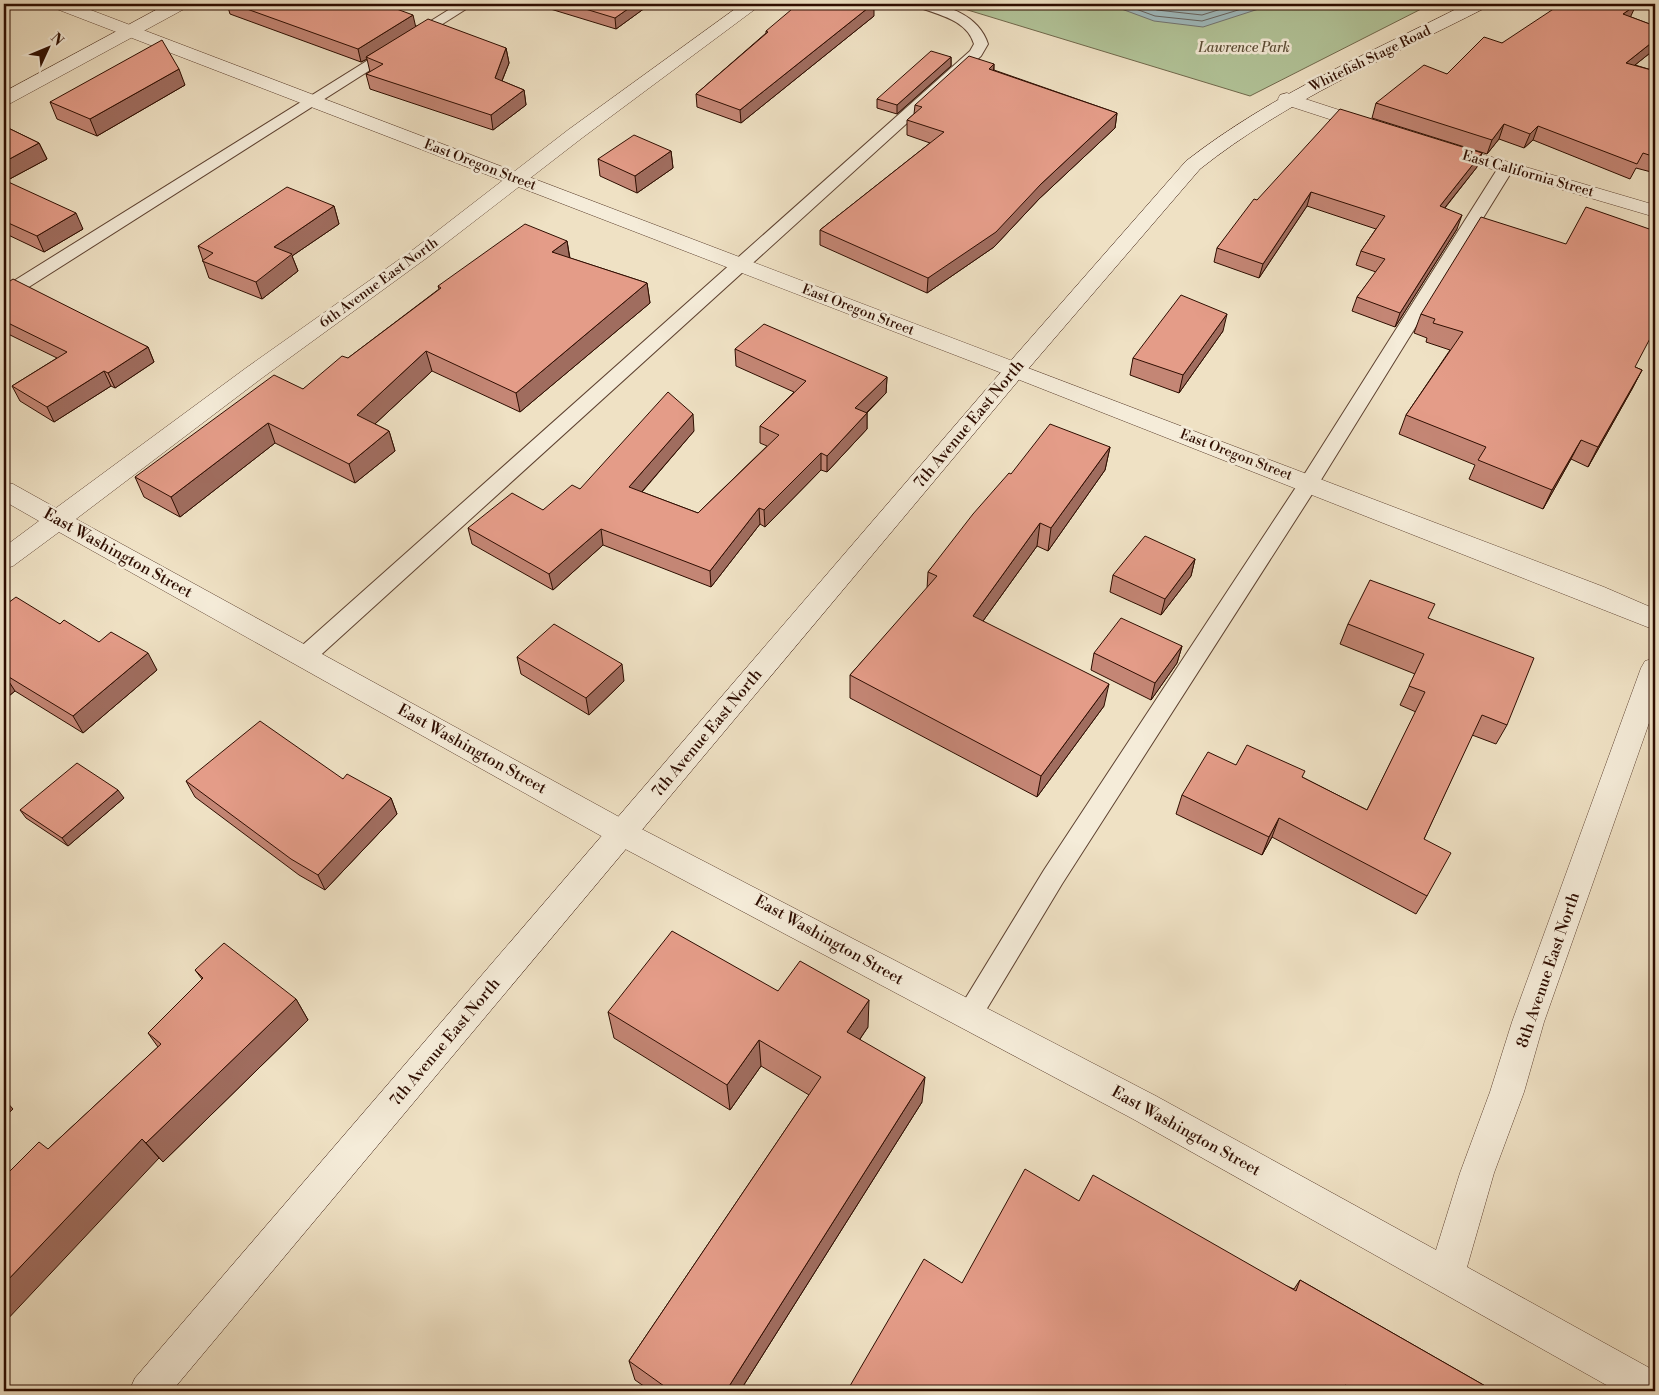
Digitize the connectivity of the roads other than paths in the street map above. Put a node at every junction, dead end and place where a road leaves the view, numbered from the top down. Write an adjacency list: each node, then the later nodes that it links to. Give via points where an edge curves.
1 (60, 4): 7 (street, East Oregon Street)
2 (180, 4): 7 (street)
3 (467, 4): 10 (lane)
4 (753, 4): 14 (street, 6th Avenue East North)
5 (923, 4): 16 (lane, via 969,23 980,33 981,44 976,53)
6 (1479, 4): 8 (street, Whitefish Stage Road)
7 (130, 31): 9 (street); 10 (street, East Oregon Street)
8 (1287, 99): 11 (street); 18 (street, 7th Avenue East North, via 1222,140 1193,166)
9 (4, 100)
10 (312, 101): 14 (street, East Oregon Street); 17 (lane)
11 (1384, 131)
12 (1422, 142): 13 (street, East California Street)
13 (1506, 168): 15 (street, East California Street); 19 (lane)
14 (518, 180): 16 (street, East Oregon Street); 21 (street, 6th Avenue East North)
15 (1655, 211)
16 (740, 265): 18 (street, East Oregon Street); 24 (lane)
17 (4, 295)
18 (1015, 370): 19 (street, East Oregon Street); 26 (street, 7th Avenue East North)
19 (1309, 483): 23 (street, East Oregon Street); 27 (lane, via 1053,877)
20 (4, 490): 21 (street, East Washington Street)
21 (57, 520): 22 (street, 6th Avenue East North); 24 (street, East Washington Street)
22 (4, 560)
23 (1655, 620)
24 (305, 656): 26 (street, East Washington Street)
25 (1655, 668): 28 (street, 8th Avenue East North, via 1528,1022 1507,1092 1477,1172)
26 (622, 833): 27 (street, East Washington Street, via 725,883); 29 (street, 7th Avenue East North)
27 (968, 1016): 28 (street, East Washington Street, via 1070,1067)
28 (1447, 1274): 30 (street, East Washington Street, via 1526,1322)
29 (148, 1391)
30 (1654, 1391)

